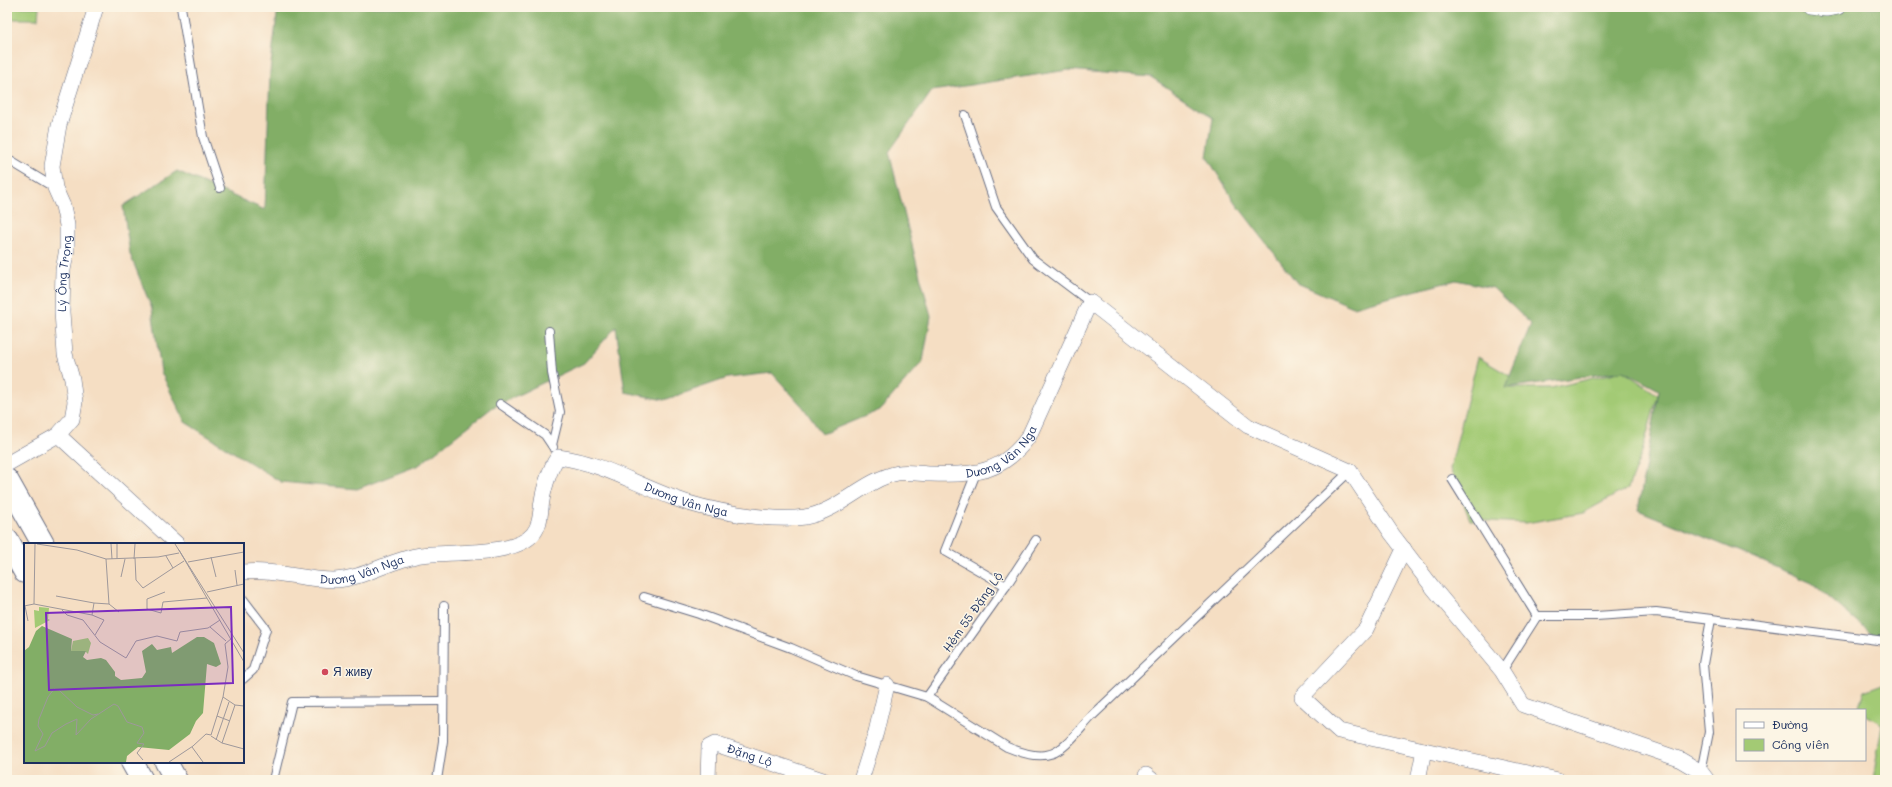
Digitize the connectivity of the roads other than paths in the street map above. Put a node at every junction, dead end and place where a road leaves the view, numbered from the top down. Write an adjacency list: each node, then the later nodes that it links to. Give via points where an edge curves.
1 (96, 7): 7 (street, Lý Ông Trọng, via 59,125 52,166)
2 (181, 7): 8 (lane, via 203,137)
3 (1809, 7): 4 (street, via 1826,10)
4 (1838, 7)
5 (965, 115): 9 (lane, via 996,207 1033,259)
6 (7, 159): 7 (lane)
7 (55, 188): 12 (street, Lý Ông Trọng, via 68,225 62,312 65,354 75,402 72,419)
8 (220, 188)
9 (1090, 302): 15 (street, via 1248,426); 16 (street, Dương Vân Nga, via 1029,436 1020,449 998,466)
10 (549, 331): 13 (lane, via 552,373 560,412)
11 (500, 404): 13 (lane, via 545,435)
12 (58, 435): 14 (street, Lý Ông Trọng); 21 (street)
13 (555, 451): 16 (street, Dương Vân Nga, via 688,503 769,517 804,517 820,514 868,486 898,473); 25 (street, Dương Vân Nga, via 539,524 524,542 476,552 420,555 343,579 317,579 259,570)
14 (7, 464)
15 (1350, 471): 22 (street); 36 (lane, via 1092,716 1060,751 1042,757 1013,750)
16 (976, 473): 26 (lane, via 944,550)
17 (1452, 479): 30 (lane)
18 (7, 480): 20 (main road)
19 (1036, 540): 26 (lane, Hẻm 55 Đặng Lộ)
20 (42, 543)
21 (176, 543)
22 (1404, 549): 33 (street); 38 (street, via 1366,629 1302,696 1339,731)
23 (9, 550): 24 (main road)
24 (24, 571)
25 (244, 572)
26 (1006, 586): 36 (lane, Hẻm 55 Đặng Lộ)
27 (644, 596): 35 (lane, via 791,648 856,676)
28 (244, 600): 34 (lane, via 266,629 253,670)
29 (444, 606): 37 (lane)
30 (1536, 616): 31 (lane, via 1656,612); 33 (lane)
31 (1711, 619): 32 (lane); 41 (lane, via 1703,664 1708,732)
32 (1885, 641)
33 (1502, 671): 41 (street, via 1523,705 1679,759)
34 (244, 678)
35 (887, 684): 36 (lane); 48 (street)
36 (927, 697)
37 (443, 701): 44 (lane, via 292,702); 45 (lane, via 443,741)
38 (1424, 750): 49 (street); 50 (street)
39 (133, 763): 42 (main road)
40 (167, 763): 43 (main road)
41 (1704, 776)
42 (142, 780)
43 (176, 780)
44 (273, 780)
45 (437, 780)
46 (708, 780): 47 (street, Đặng Lộ, via 710,747 715,744)
47 (823, 780)
48 (861, 780)
49 (1418, 780)
50 (1558, 780)

